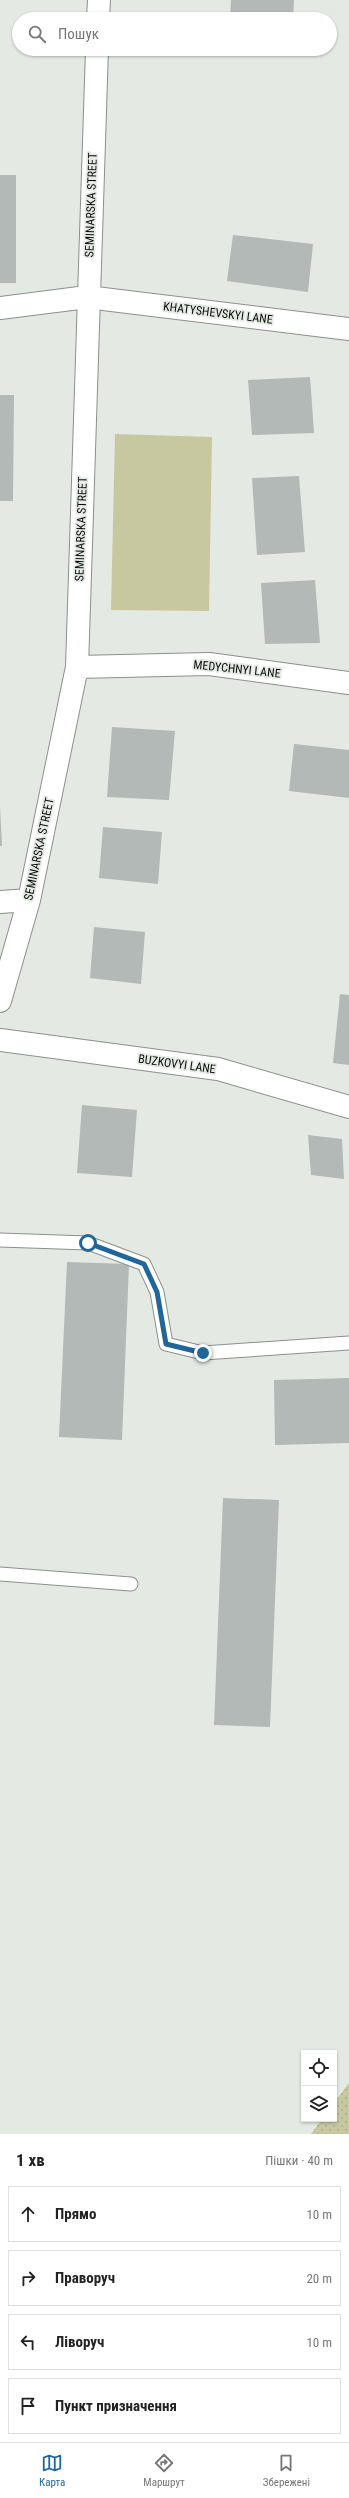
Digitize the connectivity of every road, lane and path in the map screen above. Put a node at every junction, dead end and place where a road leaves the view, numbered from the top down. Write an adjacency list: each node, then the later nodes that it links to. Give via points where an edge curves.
1 (99, 0): 2 (street)
2 (98, 12)
3 (97, 56): 4 (street, SEMINARSKA STREET)
4 (87, 297): 5 (street, KHATYSHEVSKYI LANE); 6 (street, KHATYSHEVSKYI LANE); 7 (street, SEMINARSKA STREET)
5 (0, 308)
6 (349, 329)
7 (77, 667): 8 (street, MEDYCHNYI LANE, via 208,664); 9 (street, SEMINARSKA STREET)
8 (349, 683)
9 (29, 900): 10 (street); 11 (street, SEMINARSKA STREET)
10 (0, 902)
11 (0, 1000)
12 (0, 1040): 13 (street, BUZKOVYI LANE, via 218,1069)
13 (349, 1107)
14 (0, 1240): 15 (lane, via 88,1243 144,1264 157,1292 166,1344 203,1353)
15 (349, 1343)
16 (0, 1574): 17 (lane)
17 (131, 1584)

